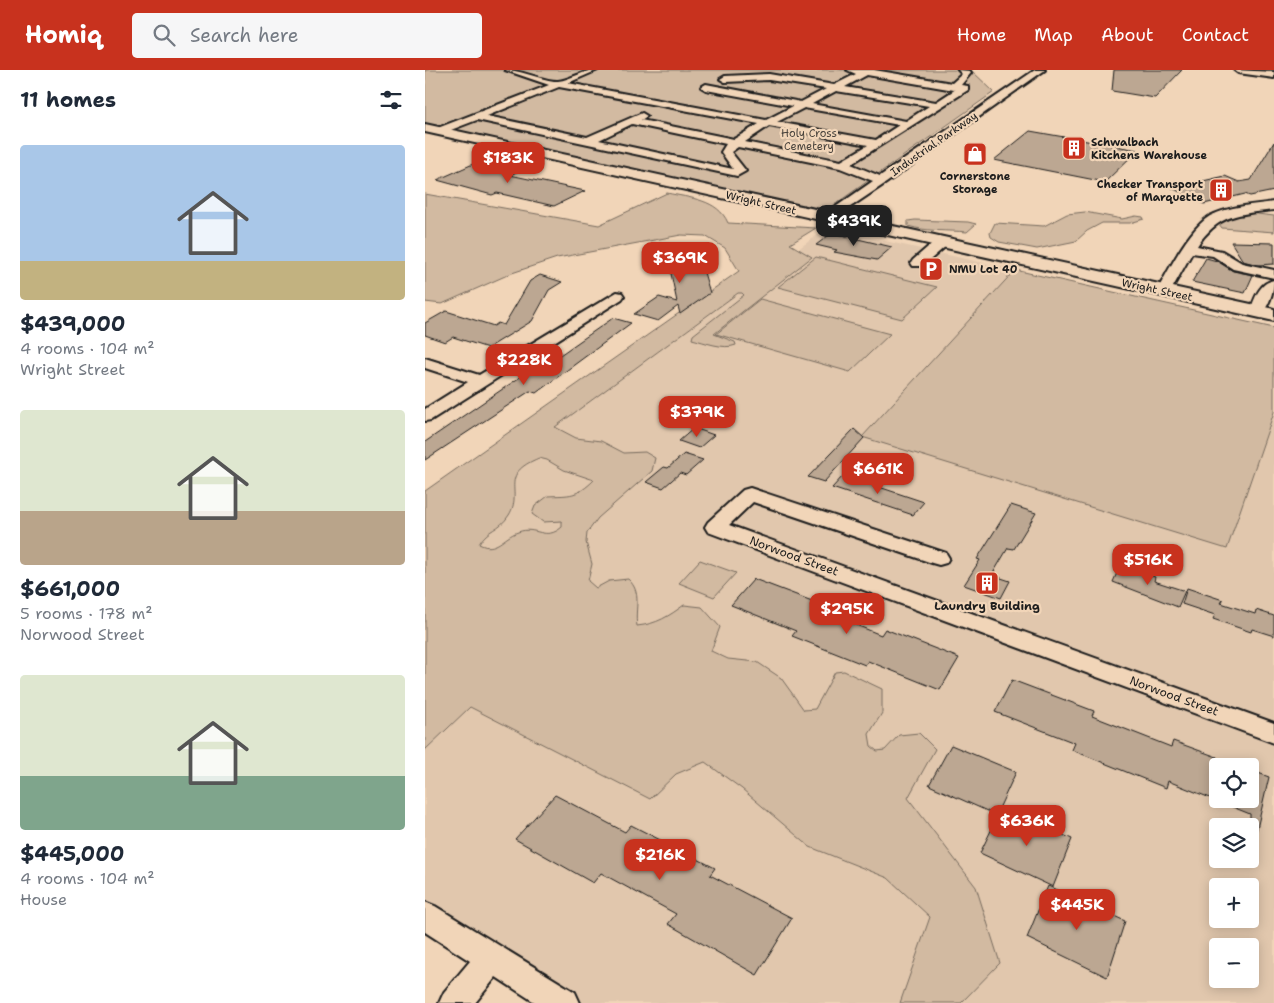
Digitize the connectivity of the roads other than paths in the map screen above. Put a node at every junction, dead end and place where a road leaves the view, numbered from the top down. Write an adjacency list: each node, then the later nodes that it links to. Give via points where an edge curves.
1 (509, 70): 14 (street)
2 (593, 70): 14 (street)
3 (751, 70): 11 (street)
4 (756, 70): 12 (street)
5 (851, 70): 9 (street)
6 (962, 70): 15 (street, via 967,73)
7 (1041, 70): 31 (street, Industrial Parkway)
8 (1238, 70): 10 (street)
9 (868, 71): 15 (street); 16 (street)
10 (1274, 75)
11 (723, 76): 12 (street); 17 (street)
12 (769, 77): 13 (street)
13 (803, 83): 16 (street); 18 (street, via 815,91)
14 (557, 84): 19 (street); 22 (street)
15 (954, 87): 21 (street, via 965,88)
16 (835, 88): 18 (street); 21 (street)
17 (697, 92): 19 (street); 20 (street)
18 (817, 98): 20 (street)
19 (669, 104): 23 (street); 24 (street)
20 (803, 105): 24 (street); 25 (street)
21 (938, 105): 25 (street)
22 (474, 116): 26 (street); 27 (street)
23 (631, 121): 27 (street); 28 (street)
24 (769, 122): 28 (street); 29 (street)
25 (907, 124): 29 (street)
26 (430, 132): 33 (main road, Wright Street)
27 (588, 141): 28 (street, via 737,173 740,171 726,152)
28 (736, 143): 30 (street)
29 (877, 143): 30 (street)
30 (843, 164): 31 (street)
31 (882, 180): 33 (street, Industrial Parkway)
32 (1274, 206): 35 (street, via 1211,220)
33 (827, 218): 34 (main road, Wright Street)
34 (941, 243): 36 (street); 38 (main road, Wright Street)
35 (1190, 249): 37 (street, via 1218,254 1228,258 1232,264); 38 (street)
36 (918, 263)
37 (1274, 274)
38 (1164, 291): 41 (main road, Wright Street)
39 (1271, 291): 41 (street)
40 (617, 296): 43 (street)
41 (1266, 313)
42 (425, 363): 43 (street)
43 (481, 381): 44 (street)
44 (425, 416)
45 (939, 558): 46 (street, Norwood Street, via 750,494 715,527)
46 (1274, 733)
47 (425, 916): 48 (street)
48 (492, 958): 49 (street); 50 (street)
49 (455, 1003)
50 (564, 1003)

